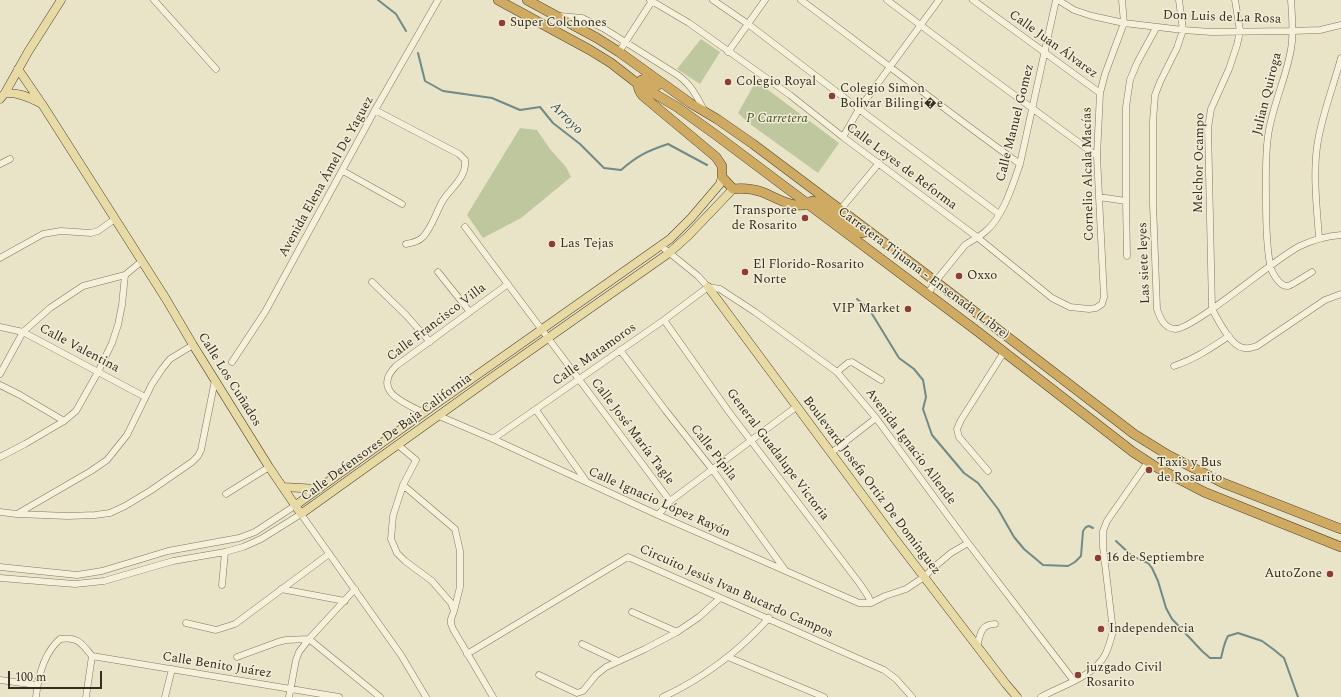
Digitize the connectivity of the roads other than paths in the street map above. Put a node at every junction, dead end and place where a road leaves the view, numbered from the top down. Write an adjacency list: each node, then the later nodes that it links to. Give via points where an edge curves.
1 (61, 0): 34 (main road)
2 (154, 0): 33 (street)
3 (438, 0): 42 (street, Avenida Elena Ámel De Yaguez)
4 (498, 0): 35 (highway, Carretera Tijuana - Ensenada (Libre), via 583,46)
5 (527, 0): 18 (highway, Carretera Tijuana - Ensenada (Libre))
6 (651, 0): 27 (street); 29 (street, Calle Leyes de Reforma, via 689,23)
7 (713, 0): 20 (street)
8 (765, 0): 20 (street)
9 (801, 0): 32 (street)
10 (887, 0): 21 (street)
11 (938, 0): 21 (street)
12 (973, 0): 30 (street, Calle Juan Álvarez)
13 (1057, 0): 19 (street, Don Luis de La Rosa, via 1074,10); 30 (street, Calle Manuel Gomez)
14 (1122, 0): 19 (street)
15 (1179, 0): 24 (street, Las siete leyes)
16 (1235, 0): 25 (street, Melchor Ocampo)
17 (1291, 0): 26 (street, Julian Quiroga)
18 (557, 16): 27 (street, via 582,18); 28 (highway, Carretera Tijuana - Ensenada (Libre))
19 (1124, 23): 23 (street, Don Luis de La Rosa); 36 (street, Cornelio Alcala Macías)
20 (748, 24): 29 (street); 40 (street)
21 (920, 25): 32 (street); 41 (street)
22 (1341, 25): 26 (street, Don Luis de La Rosa, via 1320,30)
23 (1156, 28): 24 (street, Don Luis de La Rosa); 54 (street, via 1130,80 1125,129)
24 (1183, 30): 25 (street, Don Luis de La Rosa); 84 (street, Las siete leyes, via 1155,95 1153,204 1157,310 1167,326 1174,329 1182,328)
25 (1240, 31): 26 (street, Don Luis de La Rosa); 84 (street, Melchor Ocampo, via 1229,69 1211,108 1208,128)
26 (1293, 31): 71 (street, Julian Quiroga, via 1292,48 1268,136 1266,230)
27 (626, 42): 28 (street); 43 (street, via 686,81)
28 (619, 52): 38 (highway, Carretera Tijuana - Ensenada (Libre))
29 (728, 52): 44 (street, Calle Leyes de Reforma, via 790,95)
30 (1045, 53): 36 (street, Calle Juan Álvarez); 41 (street, Calle Manuel Gomez)
31 (1341, 58): 64 (street, via 1336,86 1320,129 1317,148)
32 (891, 67): 40 (street); 49 (street, via 963,124)
33 (216, 69)
34 (18, 70): 37 (main road); 39 (main road, Calle Los Cuñados)
35 (638, 84): 38 (highway, via 641,80 649,80 679,101); 51 (highway, via 643,96 716,157 722,166); 56 (highway, Carretera Tijuana - Ensenada (Libre), via 677,107)
36 (1100, 93): 45 (street, Cornelio Alcala Macías)
37 (2, 94): 39 (main road, via 13,92)
38 (690, 103): 43 (highway, Carretera Tijuana - Ensenada (Libre))
39 (42, 104): 59 (main road, Calle Los Cuñados)
40 (859, 109): 44 (street); 58 (street)
41 (1032, 109): 45 (street); 49 (street, Calle Manuel Gomez)
42 (375, 110): 50 (street, Avenida Elena Ámel De Yaguez); 65 (street, via 459,154 465,160 460,180 443,200 425,234 414,243)
43 (705, 112): 57 (highway, Carretera Tijuana - Ensenada (Libre), via 753,144)
44 (843, 137): 47 (street, Calle Leyes de Reforma)
45 (1097, 156): 53 (street, Cornelio Alcala Macías)
46 (10, 159): 48 (street)
47 (879, 163): 57 (street); 63 (street, Calle Leyes de Reforma)
48 (0, 164)
49 (1020, 164): 58 (street, Calle Manuel Gomez, via 1012,189)
50 (343, 171): 55 (street); 96 (street, Avenida Elena Ámel De Yaguez, via 265,312)
51 (722, 178): 52 (highway); 66 (main road, Calle Defensores De Baja California, via 720,184 691,218)
52 (733, 189): 56 (highway, via 760,191 793,205); 67 (main road, Calle Defensores De Baja California)
53 (1098, 197): 54 (street); 82 (street, Cornelio Alcala Macías, via 1104,297)
54 (1126, 201): 68 (street)
55 (402, 204)
56 (809, 204): 61 (highway, via 812,201 818,202 857,231); 79 (highway, Carretera Tijuana - Ensenada (Libre))
57 (840, 210): 61 (highway, Carretera Tijuana - Ensenada (Libre))
58 (999, 214): 63 (street, Calle Manuel Gomez, via 991,227)
59 (115, 219): 69 (street, via 91,233 61,231 43,234); 70 (main road, Calle Los Cuñados)
60 (465, 227): 77 (street)
61 (869, 231): 76 (highway, Carretera Tijuana - Ensenada (Libre))
62 (1341, 235): 64 (street, Las siete leyes)
63 (977, 237): 76 (street, Calle Manuel Gomez, via 965,245); 82 (street, Calle Leyes de Reforma, via 1059,302 1070,307 1082,308 1096,308)
64 (1319, 238): 71 (street, Las siete leyes, via 1300,246)
65 (406, 244)
66 (661, 246): 67 (street, Avenida Ignacio Allende); 81 (main road, Calle Defensores De Baja California)
67 (670, 252): 78 (street, Avenida Ignacio Allende); 83 (main road, Calle Defensores De Baja California)
68 (1127, 256)
69 (0, 258)
70 (142, 262): 74 (street); 93 (main road, Calle Los Cuñados)
71 (1270, 266): 73 (street, via 1278,280 1288,286); 84 (street, Las siete leyes)
72 (438, 272): 85 (street)
73 (1312, 272)
74 (125, 275): 89 (street, via 83,286 74,291); 98 (street, via 118,325)
75 (372, 282): 92 (street)
76 (935, 282): 79 (street, Calle Manuel Gomez); 133 (highway, Carretera Tijuana - Ensenada (Libre), via 1122,426 1168,455 1223,483)
77 (508, 284): 85 (street, Calle Francisco Villa); 88 (street)
78 (708, 287): 86 (street, Calle Matamoros); 99 (street, Avenida Ignacio Allende, via 720,289 755,312); 107 (main road, Boulevard Josefa Ortiz De Domínguez)
79 (928, 294): 95 (highway, Carretera Tijuana - Ensenada (Libre))
80 (1341, 294): 90 (street, via 1325,300 1257,346 1238,346)
81 (586, 299): 83 (street); 88 (main road, Calle Defensores De Baja California)
82 (1102, 304)
83 (593, 307): 91 (main road, Calle Defensores De Baja California)
84 (1212, 309): 90 (street)
85 (470, 312): 92 (street, Calle Francisco Villa)
86 (664, 320): 94 (street, Calle Matamoros); 114 (street, General Guadalupe Victoria)
87 (0, 327): 89 (street, Calle Valentina)
88 (542, 330): 91 (street); 106 (main road, Calle Defensores De Baja California)
89 (23, 332): 98 (street, Calle Valentina); 100 (street)
90 (1229, 336): 97 (street, via 1203,354)
91 (548, 338): 101 (street, Calle José María Tagle); 110 (main road, Calle Defensores De Baja California)
92 (430, 342): 109 (street, Calle Francisco Villa, via 396,366 387,378 390,392 394,396)
93 (193, 345): 102 (main road, Calle Los Cuñados); 105 (street, via 170,359)
94 (620, 350): 101 (street, Calle Matamoros); 120 (street, Calle Pípila)
95 (1004, 352): 118 (highway, Carretera Tijuana - Ensenada (Libre)); 121 (street, via 957,429 959,436)
96 (232, 362)
97 (1174, 366)
98 (98, 372): 105 (street, Calle Valentina); 112 (street, via 76,411)
99 (837, 372): 103 (street, via 852,362); 111 (street, Avenida Ignacio Allende)
100 (0, 374)
101 (579, 379): 108 (street, Calle Matamoros); 127 (street, Calle José María Tagle)
102 (215, 380): 119 (main road, Calle Los Cuñados); 130 (street, via 198,456 150,491 110,513 68,516)
103 (881, 380)
104 (0, 385): 112 (street)
105 (145, 397): 130 (street, via 127,435 106,460)
106 (433, 406): 109 (main road, Calle Defensores De Baja California); 110 (main road)
107 (796, 407): 114 (street); 116 (main road, Boulevard Josefa Ortiz De Domínguez)
108 (536, 410): 113 (street, Calle Matamoros); 122 (street)
109 (424, 413): 125 (main road, Calle Defensores De Baja California)
110 (439, 416): 113 (street, Calle Ignacio López Rayón); 115 (main road, Calle Defensores De Baja California)
111 (876, 418): 116 (street); 136 (street, Avenida Ignacio Allende)
112 (64, 421): 117 (street)
113 (493, 439): 122 (street, Calle Ignacio López Rayón)
114 (751, 440): 120 (street); 153 (street, General Guadalupe Victoria, via 860,584)
115 (398, 445): 123 (street, via 416,460); 131 (main road, Calle Defensores De Baja California)
116 (831, 453): 145 (main road, Boulevard Josefa Ortiz De Domínguez)
117 (0, 457)
118 (1148, 462): 138 (highway, Carretera Tijuana - Ensenada (Libre), via 1204,492); 171 (street, via 1107,521 1103,531 1113,631 1110,643 1104,656 1094,667)
119 (268, 467): 124 (main road, Calle Los Cuñados); 126 (street)
120 (712, 469): 127 (street); 144 (street, Calle Pípila)
121 (988, 471)
122 (587, 483): 132 (street, Calle Ignacio López Rayón)
123 (403, 485): 154 (street, via 455,529 460,551 460,587); 154 (street, via 393,516 391,539 397,553 432,581 451,603)
124 (282, 487): 125 (main road); 128 (main road, Calle Los Cuñados)
125 (319, 489): 128 (main road, Calle Defensores De Baja California)
126 (226, 494)
127 (670, 501): 132 (street)
128 (296, 505): 131 (main road, Calle Los Cuñados); 134 (street, Calle Defensores De Baja California)
129 (0, 512): 130 (street)
130 (17, 514)
131 (301, 514): 135 (street, Calle Defensores De Baja California); 140 (street, Calle Los Cuñados)
132 (658, 515): 144 (street, Calle Ignacio López Rayón)
133 (1341, 529)
134 (255, 532): 135 (street); 137 (street, Calle Defensores De Baja California, via 239,538)
135 (260, 539): 139 (street, Calle Defensores De Baja California)
136 (968, 543): 145 (street, via 945,558); 171 (street, Avenida Ignacio Allende)
137 (192, 546): 141 (street); 143 (street, Calle Defensores De Baja California)
138 (1341, 547)
139 (225, 552): 141 (street, Calle Defensores De Baja California); 148 (street)
140 (329, 554): 149 (street); 150 (street, Calle Los Cuñados)
141 (193, 556): 147 (street, Calle Defensores De Baja California)
142 (0, 568): 143 (street, Calle Defensores De Baja California, via 77,575)
143 (102, 571): 147 (street)
144 (786, 571): 153 (street, Calle Ignacio López Rayón, via 852,601)
145 (924, 577): 153 (street, via 906,589); 162 (main road, Boulevard Josefa Ortiz De Domínguez)
146 (0, 578): 147 (street, Calle Defensores De Baja California, via 75,584)
147 (104, 581)
148 (222, 585)
149 (281, 589): 152 (street); 157 (street, via 235,624 216,630)
150 (355, 589): 152 (street); 180 (street, Calle Los Cuñados, via 401,655)
151 (720, 598): 156 (street, Circuito Jesús Ivan Bucardo Campos); 159 (street); 163 (street, Circuito Jesús Ivan Bucardo Campos, via 628,557)
152 (345, 601): 160 (street)
153 (871, 603)
154 (454, 611): 163 (street, via 451,624)
155 (632, 612): 159 (street)
156 (769, 618): 165 (street); 184 (street, Circuito Jesús Ivan Bucardo Campos, via 884,670)
157 (186, 623)
158 (995, 624): 162 (street, via 984,627)
159 (677, 632): 167 (street)
160 (309, 640): 166 (street, via 286,640); 173 (street, via 299,652); 179 (street)
161 (582, 644): 167 (street)
162 (977, 647): 185 (main road, Boulevard Josefa Ortiz De Domínguez)
163 (467, 654): 181 (street)
164 (92, 656): 168 (street, Calle Benito Juárez); 172 (street, via 77,640 60,639 49,650); 175 (street)
165 (728, 656): 182 (street, via 682,688); 183 (street)
166 (237, 657)
167 (618, 661): 169 (street, via 601,671 581,693)
168 (172, 669): 173 (street, Calle Benito Juárez); 176 (street)
169 (539, 675)
170 (0, 680): 172 (street)
171 (1074, 682): 186 (street)
172 (37, 685): 174 (street)
173 (290, 689): 177 (street); 178 (street, Calle Benito Juárez)
174 (36, 697)
175 (86, 697)
176 (165, 697)
177 (289, 697)
178 (339, 697)
179 (380, 697)
180 (426, 697)
181 (493, 697)
182 (663, 697)
183 (824, 697)
184 (912, 697)
185 (1018, 697)
186 (1041, 697)

